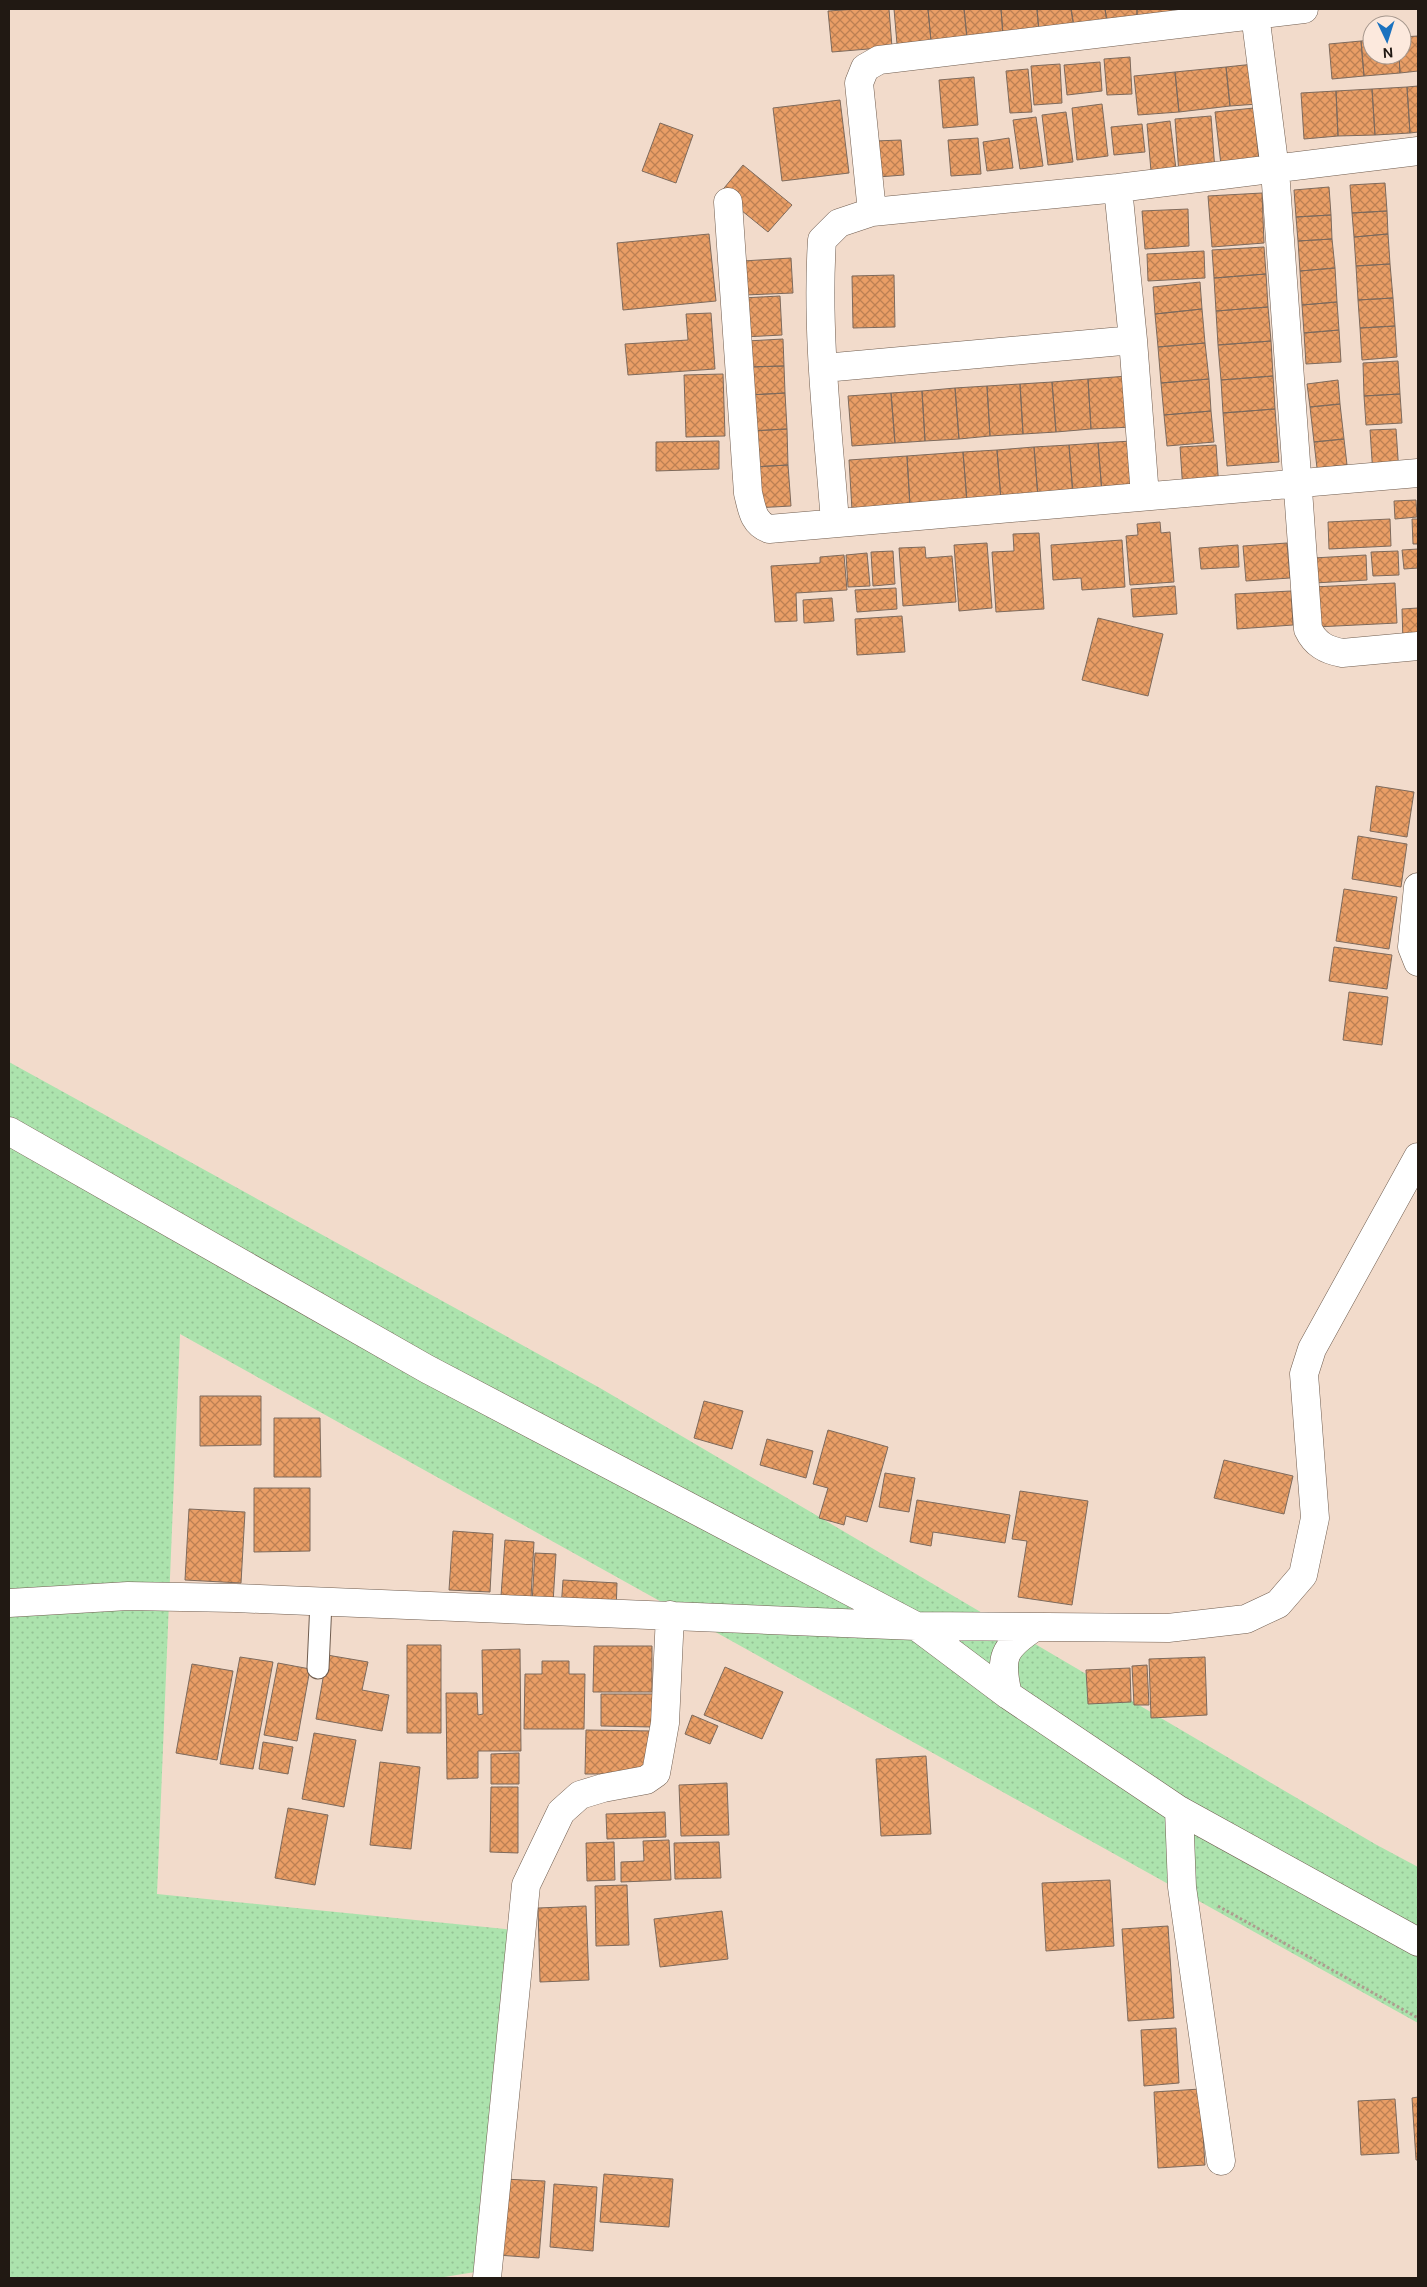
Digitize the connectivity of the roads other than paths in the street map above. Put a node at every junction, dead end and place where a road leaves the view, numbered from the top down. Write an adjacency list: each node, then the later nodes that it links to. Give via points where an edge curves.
1 (1304, 9): 2 (street)
2 (1255, 14): 4 (street); 7 (street, via 879,60 865,68 859,83)
3 (1418, 151): 4 (street)
4 (1274, 170): 5 (street); 11 (street)
5 (1118, 188): 7 (street); 8 (street)
6 (728, 202): 13 (street, via 748,493 754,516 760,526 769,529)
7 (872, 212): 9 (street, via 839,223 822,240)
8 (1133, 340): 9 (street); 12 (street)
9 (824, 368): 13 (street)
10 (1418, 473): 11 (street)
11 (1298, 485): 12 (street); 14 (street, via 1308,629 1314,640 1331,651 1342,653)
12 (1145, 496): 13 (street)
13 (834, 522)
14 (1418, 646)
15 (1418, 888): 16 (street, via 1412,947)
16 (1418, 962)
17 (9, 1131): 22 (street, via 427,1369)
18 (1418, 1157): 23 (street, via 1312,1349 1304,1374 1314,1518 1303,1575 1278,1604 1246,1619 1168,1628)
19 (322, 1602): 20 (street, via 128,1596); 21 (street); 24 (lane)
20 (9, 1603)
21 (670, 1615): 22 (street); 29 (street, via 665,1724 656,1773 646,1780 580,1795 562,1812 526,1885)
22 (916, 1626): 23 (street); 25 (street)
23 (1035, 1627): 25 (street, via 1016,1639 1005,1657 1002,1669)
24 (318, 1668)
25 (1008, 1695): 26 (street)
26 (1179, 1810): 27 (street); 28 (street, via 1182,1887)
27 (1418, 1942)
28 (1222, 2162)
29 (487, 2278)

